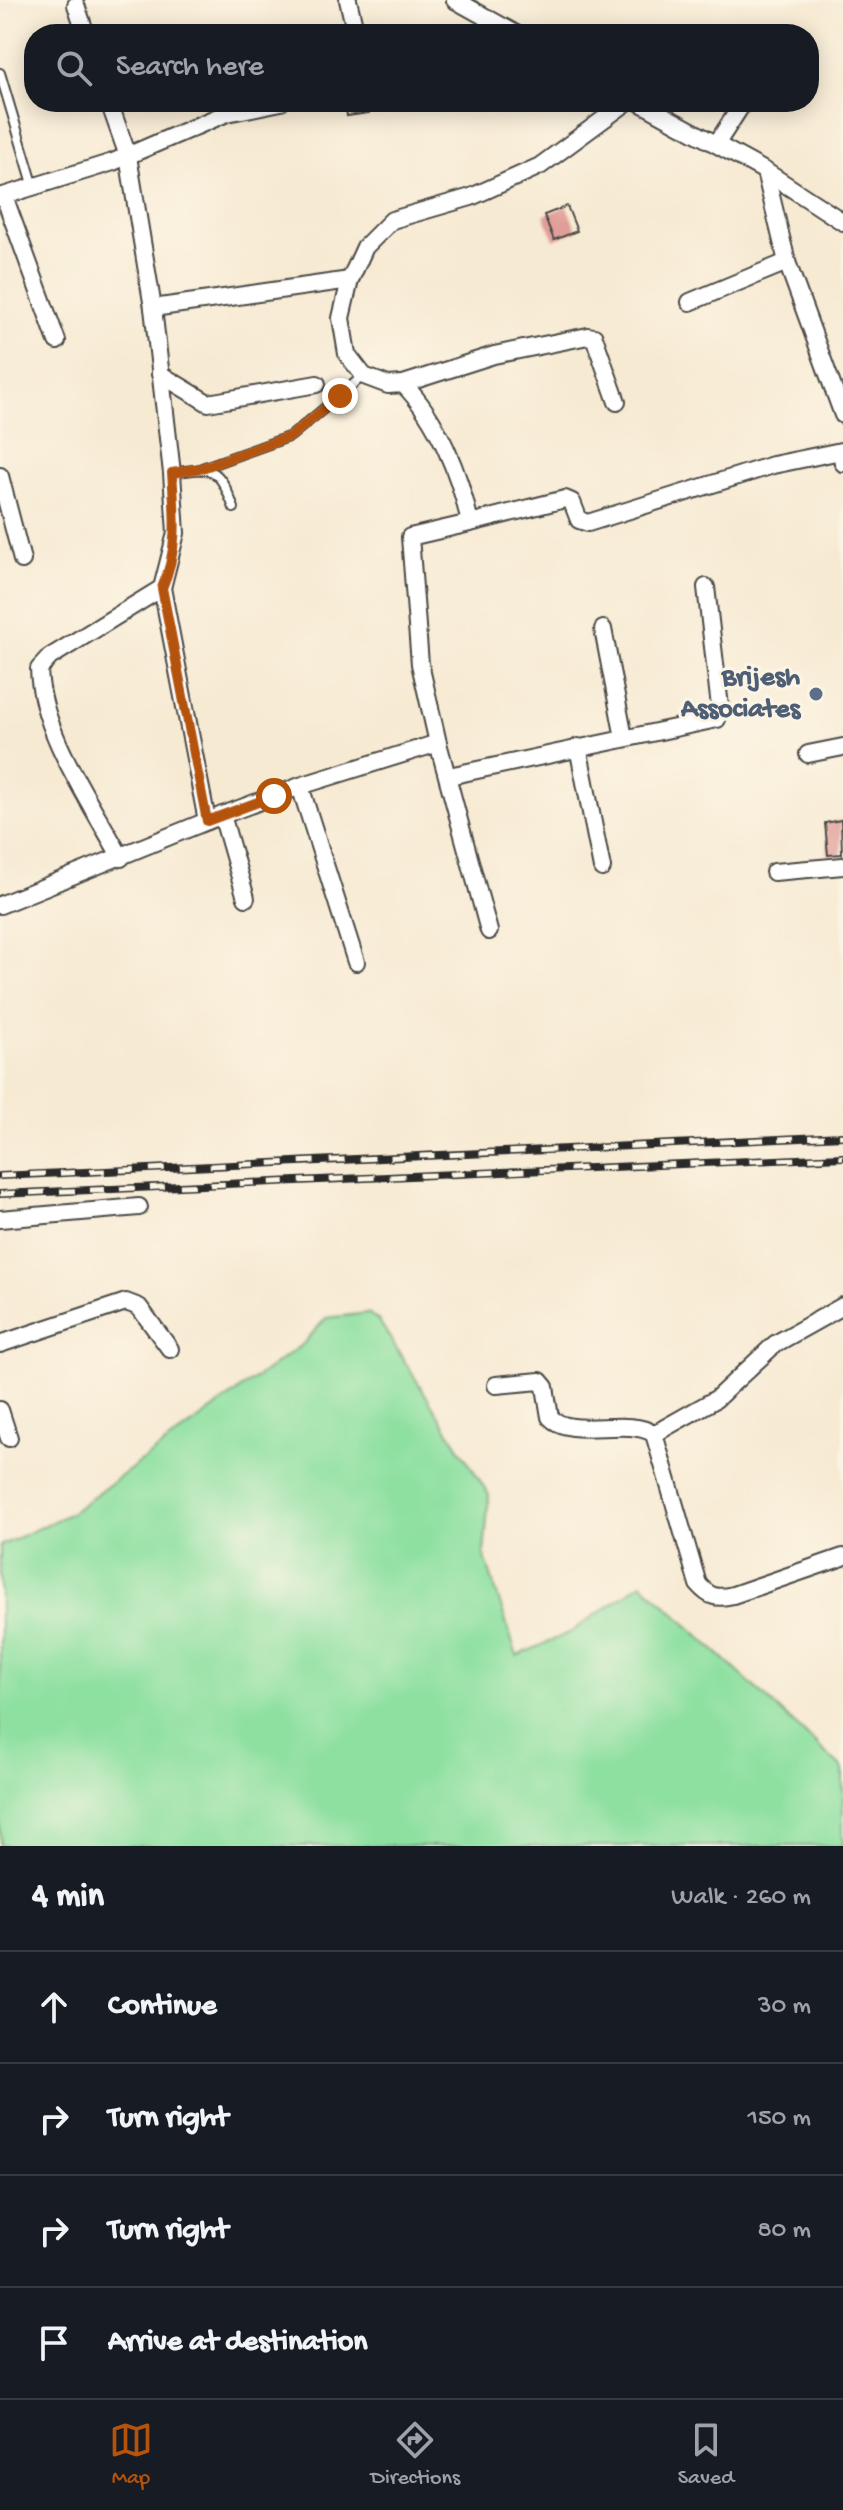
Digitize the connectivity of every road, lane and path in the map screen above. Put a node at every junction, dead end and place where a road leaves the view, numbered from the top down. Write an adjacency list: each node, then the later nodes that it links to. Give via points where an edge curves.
1 (348, 0): 5 (street)
2 (455, 0): 6 (street)
3 (76, 5): 4 (street)
4 (83, 24)
5 (354, 24)
6 (498, 24)
7 (0, 73): 16 (lane)
8 (113, 112): 14 (street)
9 (232, 112): 14 (street)
10 (613, 112): 20 (street, via 540,166 471,197 392,220 365,247)
11 (658, 112): 13 (street)
12 (737, 112): 13 (street)
13 (717, 143): 15 (street)
14 (128, 156): 16 (street); 22 (street)
15 (765, 171): 18 (street); 19 (street)
16 (34, 187): 17 (street)
17 (2, 197): 23 (street)
18 (842, 220)
19 (787, 262): 21 (street); 29 (street)
20 (350, 280): 22 (street); 25 (street, via 341,318 347,354)
21 (690, 302)
22 (153, 308): 24 (street)
23 (57, 341)
24 (160, 374): 26 (street, via 208,403); 32 (street)
25 (364, 376): 27 (street); 31 (lane, via 291,436)
26 (317, 384)
27 (403, 384): 28 (street, via 494,355 588,336 594,337); 35 (street, via 417,397 440,437)
28 (617, 402)
29 (843, 415)
30 (842, 454): 35 (street, via 773,465 588,523 579,520 572,502 565,499)
31 (202, 468): 32 (lane); 34 (lane, via 221,477)
32 (172, 473): 38 (street, via 176,533)
33 (0, 476): 36 (street)
34 (234, 508)
35 (470, 523): 41 (street, via 410,537 420,664)
36 (22, 560)
37 (706, 587): 40 (street, via 717,719)
38 (162, 588): 47 (street); 48 (street, via 39,669 48,721)
39 (603, 629): 40 (street)
40 (624, 738): 42 (street)
41 (438, 743): 45 (street); 46 (street)
42 (578, 747): 45 (street); 50 (street)
43 (843, 747): 44 (street)
44 (808, 754)
45 (449, 776): 54 (street)
46 (300, 786): 47 (street); 55 (street)
47 (215, 818): 48 (street); 52 (street)
48 (121, 858): 53 (street)
49 (843, 866): 51 (street)
50 (602, 868)
51 (774, 872)
52 (246, 898)
53 (0, 905)
54 (489, 931)
55 (356, 962)
56 (139, 1207): 57 (street)
57 (0, 1219)
58 (843, 1306): 63 (street, via 775,1344 716,1399)
59 (0, 1344): 60 (street, via 126,1302 139,1307)
60 (170, 1349)
61 (496, 1385): 63 (street, via 540,1381 550,1417 566,1426 628,1427)
62 (0, 1410): 64 (street)
63 (654, 1434): 65 (street, via 698,1584 706,1594 733,1595)
64 (9, 1438)
65 (843, 1557)

